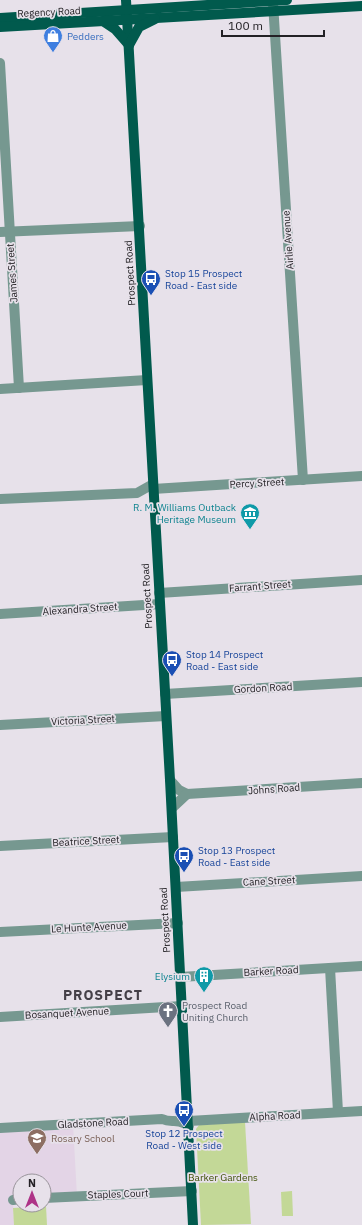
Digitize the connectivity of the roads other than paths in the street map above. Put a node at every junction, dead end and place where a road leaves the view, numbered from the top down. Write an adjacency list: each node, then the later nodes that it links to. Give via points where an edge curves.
1 (287, 0): 5 (main road, Regency Road)
2 (349, 0): 4 (main road)
3 (242, 1): 5 (main road, Regency Road); 7 (main road, Regency Road)
4 (362, 1)
5 (273, 6): 6 (main road, Regency Road); 9 (main road, Regency Road); 20 (street, Airlie Avenue)
6 (362, 6)
7 (127, 9): 8 (main road, Regency Road); 9 (main road, Regency Road); 10 (main road, Regency Road); 12 (main road, Prospect Road)
8 (0, 18)
9 (157, 18): 12 (main road, via 139,27)
10 (103, 20): 11 (main road, Regency Road); 12 (main road)
11 (0, 27)
12 (129, 45): 14 (main road, Prospect Road)
13 (0, 63): 15 (street, James Street)
14 (140, 226): 15 (street); 16 (main road, Prospect Road)
15 (5, 232): 17 (street, James Street)
16 (147, 380): 17 (street); 21 (main road, Prospect Road)
17 (19, 388): 18 (street)
18 (0, 389)
19 (362, 476): 20 (street, Percy Street)
20 (303, 480): 21 (street, Percy Street)
21 (153, 491): 22 (street); 24 (main road, Prospect Road)
22 (0, 499)
23 (362, 580): 24 (street, Farrant Street)
24 (159, 593): 25 (main road, Prospect Road)
25 (160, 604): 26 (street, Alexandra Street); 28 (main road, Prospect Road)
26 (0, 614)
27 (362, 682): 28 (street, Gordon Road)
28 (165, 694): 29 (main road, Prospect Road)
29 (166, 716): 30 (street, Victoria Street); 31 (main road, Prospect Road)
30 (0, 725)
31 (170, 780): 33 (street); 34 (main road, Prospect Road)
32 (362, 782): 33 (street, Johns Road)
33 (187, 794): 34 (street)
34 (172, 808): 35 (main road, Prospect Road)
35 (172, 837): 36 (street, Beatrice Street); 38 (main road, Prospect Road)
36 (0, 846)
37 (362, 876): 38 (street, Cane Street)
38 (176, 887): 39 (main road, Prospect Road)
39 (178, 923): 40 (street, Le Hunte Avenue); 43 (main road, Prospect Road)
40 (0, 932)
41 (362, 966): 42 (street, Barker Road)
42 (330, 968): 43 (street, Barker Road); 48 (street)
43 (180, 977): 44 (main road, Prospect Road)
44 (182, 1006): 45 (street, Bosanquet Avenue); 46 (main road, Prospect Road)
45 (0, 1017)
46 (187, 1109): 49 (street, Gladstone Road, via 182,1114 165,1116); 50 (main road, Prospect Road)
47 (362, 1111): 48 (street, Alpha Road)
48 (338, 1112): 50 (street, Alpha Road)
49 (162, 1119): 50 (street, Gladstone Road); 51 (street, Gladstone Road)
50 (189, 1123): 52 (main road, Prospect Road)
51 (0, 1128)
52 (192, 1191): 53 (street, Staples Court); 54 (main road, Prospect Road); 55 (main road, Prospect Road)
53 (52, 1198)
54 (193, 1225)
55 (198, 1225)

